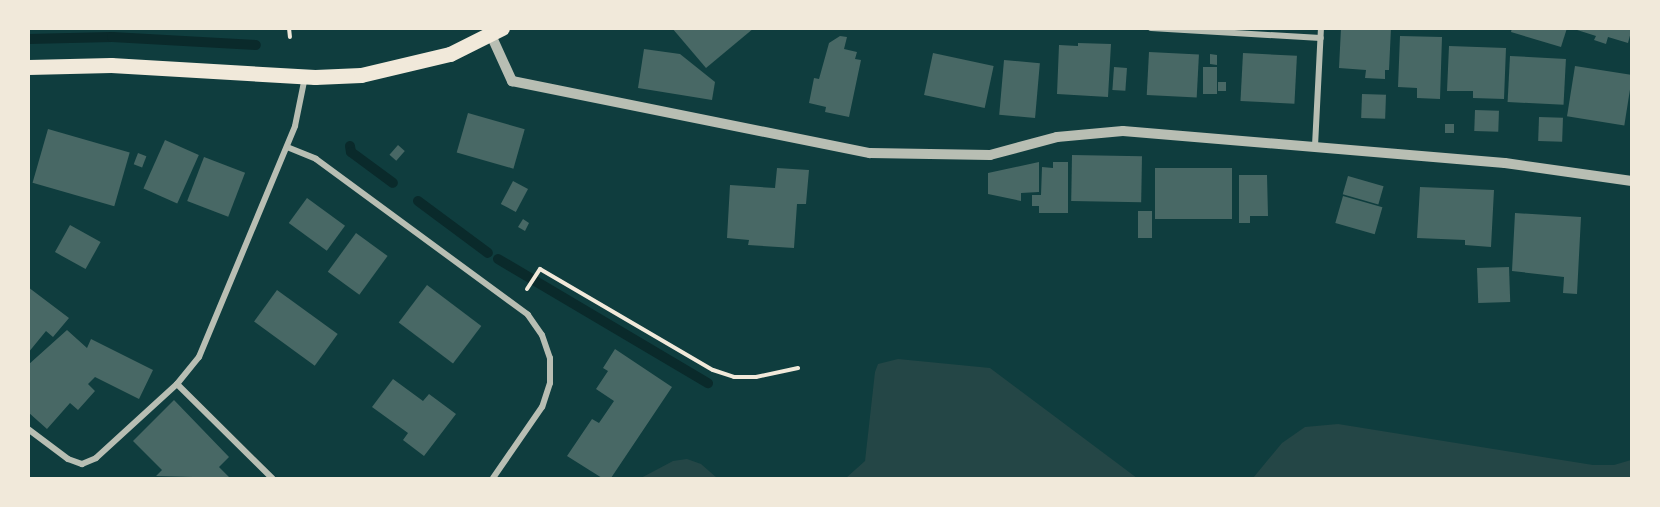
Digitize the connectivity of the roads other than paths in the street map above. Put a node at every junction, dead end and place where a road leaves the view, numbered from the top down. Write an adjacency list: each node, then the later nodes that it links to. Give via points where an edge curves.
1 (1151, 28): 4 (street)
2 (1321, 28): 4 (street)
3 (497, 32): 6 (main road, via 406,67 361,75); 8 (street, via 512,81 870,153 990,154 1057,137 1124,131)
4 (1321, 38): 8 (street)
5 (28, 67): 6 (main road, via 111,65)
6 (305, 76): 7 (street)
7 (287, 147): 10 (street, via 215,324 199,357); 13 (street, via 316,159 528,315 542,335 550,358 550,383 542,407)
8 (1315, 147): 9 (street, via 1547,168)
9 (1632, 182)
10 (177, 384): 11 (street, via 96,458 82,464 68,459); 12 (street)
11 (28, 429)
12 (272, 478)
13 (493, 478)

